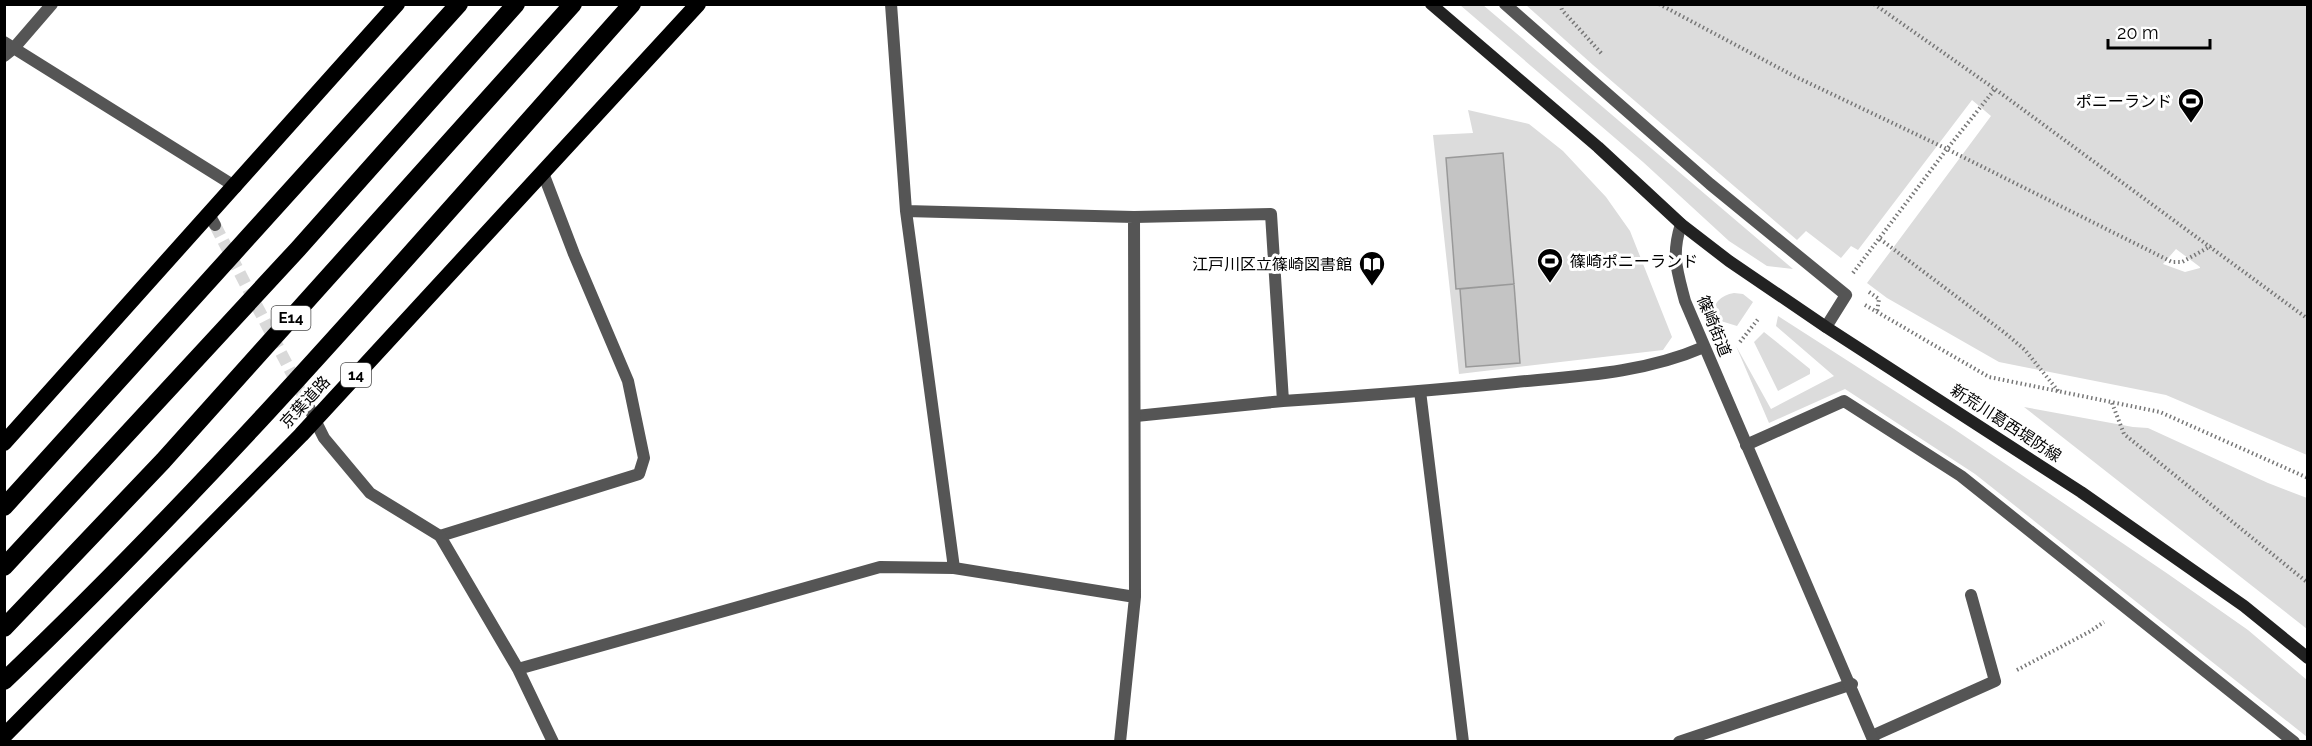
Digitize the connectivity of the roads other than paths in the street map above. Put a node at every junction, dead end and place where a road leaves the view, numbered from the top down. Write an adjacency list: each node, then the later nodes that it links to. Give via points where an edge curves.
1 (52, 4): 11 (street)
2 (397, 4): 13 (highway)
3 (459, 4): 26 (highway)
4 (516, 4): 28 (highway, E14, via 290,257)
5 (573, 4): 32 (highway, E14, via 171,452)
6 (632, 4): 35 (highway, E14, via 363,308 195,489)
7 (698, 4): 12 (highway, 京葉道路 / 14)
8 (891, 4): 14 (street)
9 (1431, 4): 16 (main road)
10 (1505, 4): 17 (street, via 1710,184 1846,295)
11 (8, 48): 13 (street)
12 (543, 173): 23 (highway, 京葉道路 / 14); 27 (street, via 628,381 644,458 639,474)
13 (236, 187): 24 (highway, via 212,220)
14 (906, 211): 15 (street); 29 (street)
15 (1134, 217): 20 (street, via 1271,214); 22 (street)
16 (1681, 224): 17 (main road, 新荒川葛西堤防線); 18 (street, 篠崎街道, via 1674,245 1676,267)
17 (1826, 327): 33 (main road, 新荒川葛西堤防線, via 2081,492 2244,606)
18 (1704, 347): 19 (street, via 1644,367 1603,374); 25 (street, 篠崎街道)
19 (1420, 392): 20 (street); 41 (street)
20 (1282, 401): 22 (street)
21 (307, 403): 23 (street)
22 (1136, 416): 31 (street)
23 (315, 420): 27 (street, via 324,438 370,493); 37 (highway, 京葉道路 / 14)
24 (4, 443)
25 (1746, 445): 36 (street, 篠崎街道); 43 (street, via 1844,401 1961,476)
26 (4, 507)
27 (440, 536): 34 (street)
28 (4, 567)
29 (954, 567): 31 (street); 34 (street, via 880,567)
30 (1971, 595): 38 (street, via 1995,681)
31 (1135, 597): 40 (street)
32 (4, 628)
33 (2307, 658)
34 (518, 669): 39 (street)
35 (4, 681)
36 (1852, 684): 38 (street, 篠崎街道); 42 (street)
37 (4, 736)
38 (1873, 739)
39 (553, 741)
40 (1120, 741)
41 (1463, 741)
42 (1679, 741)
43 (2294, 741)

